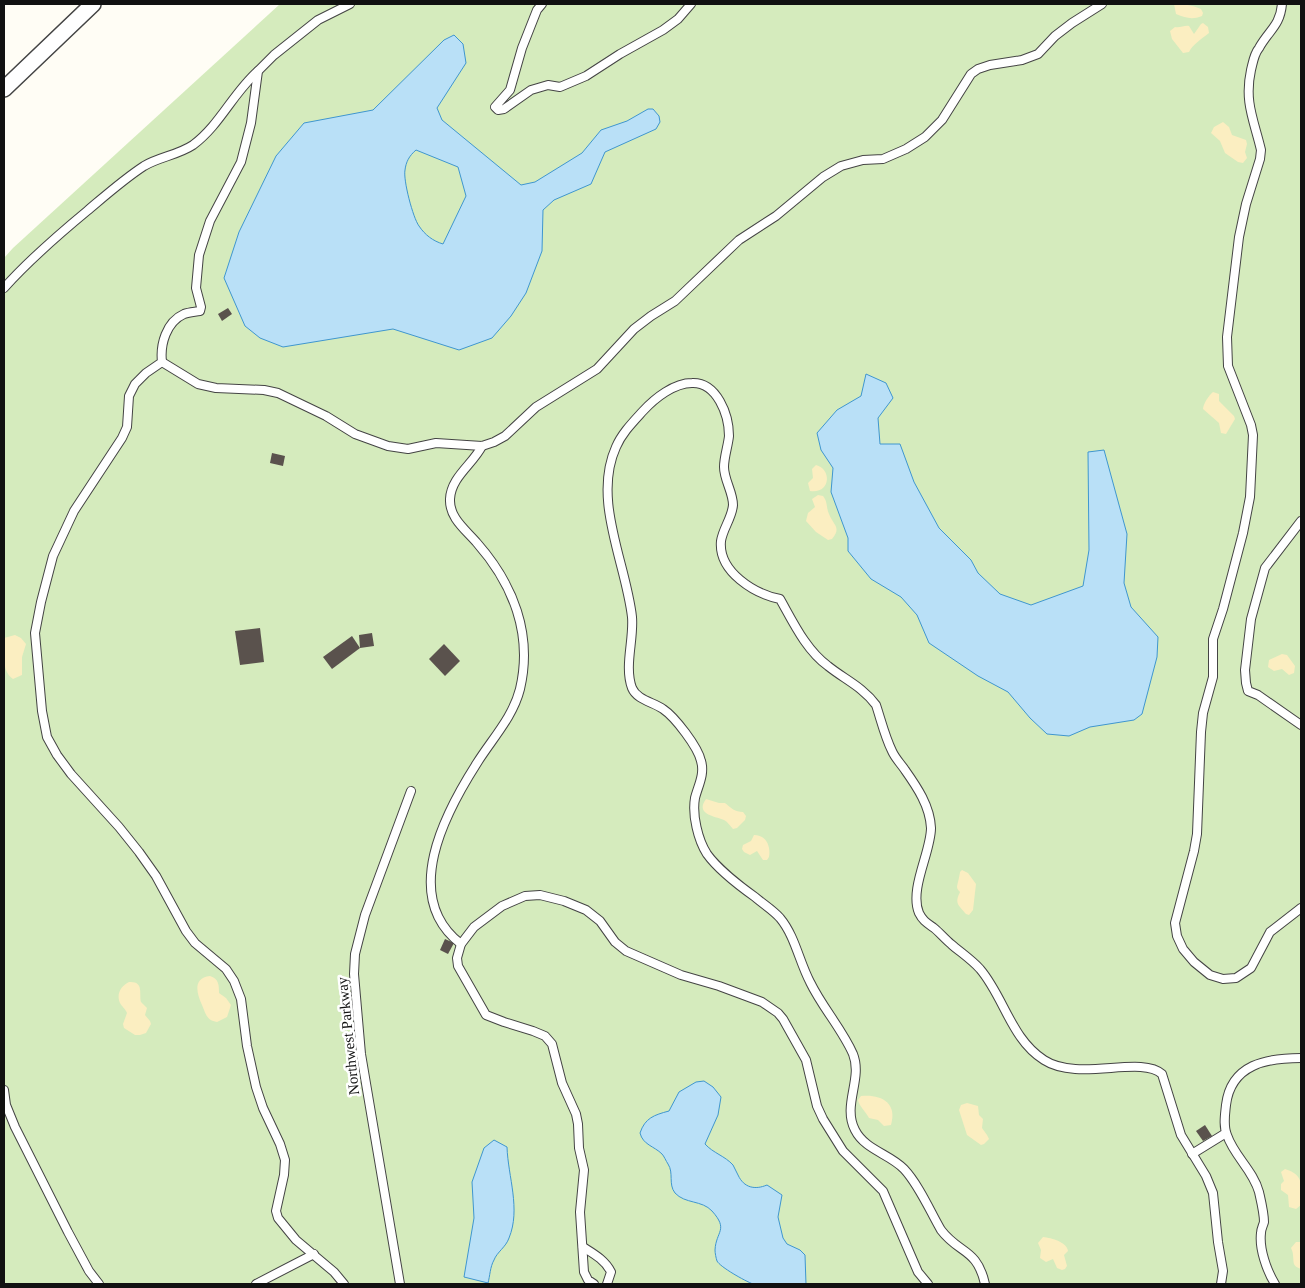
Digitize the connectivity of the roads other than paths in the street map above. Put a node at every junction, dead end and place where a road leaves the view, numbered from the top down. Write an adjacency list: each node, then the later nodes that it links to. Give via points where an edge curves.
1 (93, 4): 8 (street)
2 (350, 4): 7 (lane, via 318,20)
3 (542, 4): 4 (lane, via 522,48 510,90 495,107 498,110 531,90 548,85 560,87 586,76 663,30)
4 (691, 4)
5 (1102, 4): 11 (lane, via 1055,36 1038,54 978,68 942,120 926,137 883,159 840,166 823,177 776,216 739,240 675,301 634,329 597,369 536,407 505,436)
6 (1282, 4): 15 (lane, via 1276,25 1258,48 1249,78 1248,99 1261,150 1239,237 1228,337 1228,366 1253,435 1250,497 1244,533 1213,639 1213,677 1201,732 1197,834 1174,923 1183,949 1194,962 1210,975 1236,978 1251,968 1270,932)
7 (258, 71): 9 (lane, via 192,145 157,159 122,181 37,253); 10 (lane, via 251,123 241,162 210,221 198,255 196,288 200,311 186,312 169,328 163,341)
8 (4, 89)
9 (4, 288)
10 (162, 362): 11 (lane, via 198,384 278,393 355,434 388,446 408,449 436,443); 22 (lane, via 135,384 129,396 127,428 74,511 53,556 35,633 42,711 47,737 56,755 139,852 195,943 226,969 234,981 241,999 256,1087 285,1160 276,1211 278,1218 296,1240)
11 (482, 446): 16 (lane, via 452,488 451,512 478,544 510,593 525,643 524,669 512,711 462,787 434,852 430,895 446,928)
12 (1301, 521): 13 (lane, via 1265,568 1251,619 1245,670 1248,691 1258,694)
13 (1301, 725)
14 (411, 791): 26 (lane, Northwest Parkway, via 365,915 354,974 361,1054)
15 (1301, 908)
16 (461, 944): 21 (lane, via 456,958 458,966 486,1014 545,1036 552,1044 562,1083 578,1124 584,1170 580,1212); 29 (lane, via 474,926 502,906 525,896 564,901 586,910 600,921 626,951 681,975 753,999 778,1013 806,1060 823,1119 843,1151 883,1191 918,1272)
17 (1301, 1058): 19 (lane, via 1270,1060 1242,1072 1227,1096)
18 (4, 1090): 23 (lane, via 15,1127 68,1232)
19 (1226, 1133): 20 (lane); 32 (lane, via 1258,1189 1264,1221 1261,1234 1264,1255)
20 (1192, 1154): 30 (lane, via 1172,1110 1166,1082 1158,1070 1140,1066 1080,1070 1047,1062 1022,1039 980,969 925,923 918,911 917,896 930,844 931,826 926,805 893,753 876,705 860,688 813,652 780,600 752,590 729,568 721,541 733,512 733,497 724,468 729,432 722,405 715,393 702,384 691,382 664,393 638,417 617,444 608,483 610,518 627,584 632,622 631,685 635,693 664,709 694,746 702,762 701,780 694,801 700,839 708,854 780,918 811,985 852,1054 856,1067 850,1108 856,1132 865,1143 904,1169 947,1239 972,1256); 31 (lane, via 1214,1193 1223,1271)
21 (583, 1247): 27 (lane, via 584,1272); 28 (lane, via 608,1266 611,1272)
22 (314, 1254): 24 (lane); 25 (lane)
23 (99, 1284)
24 (256, 1284)
25 (344, 1284)
26 (400, 1284)
27 (594, 1284)
28 (607, 1284)
29 (928, 1284)
30 (985, 1284)
31 (1221, 1284)
32 (1275, 1284)

